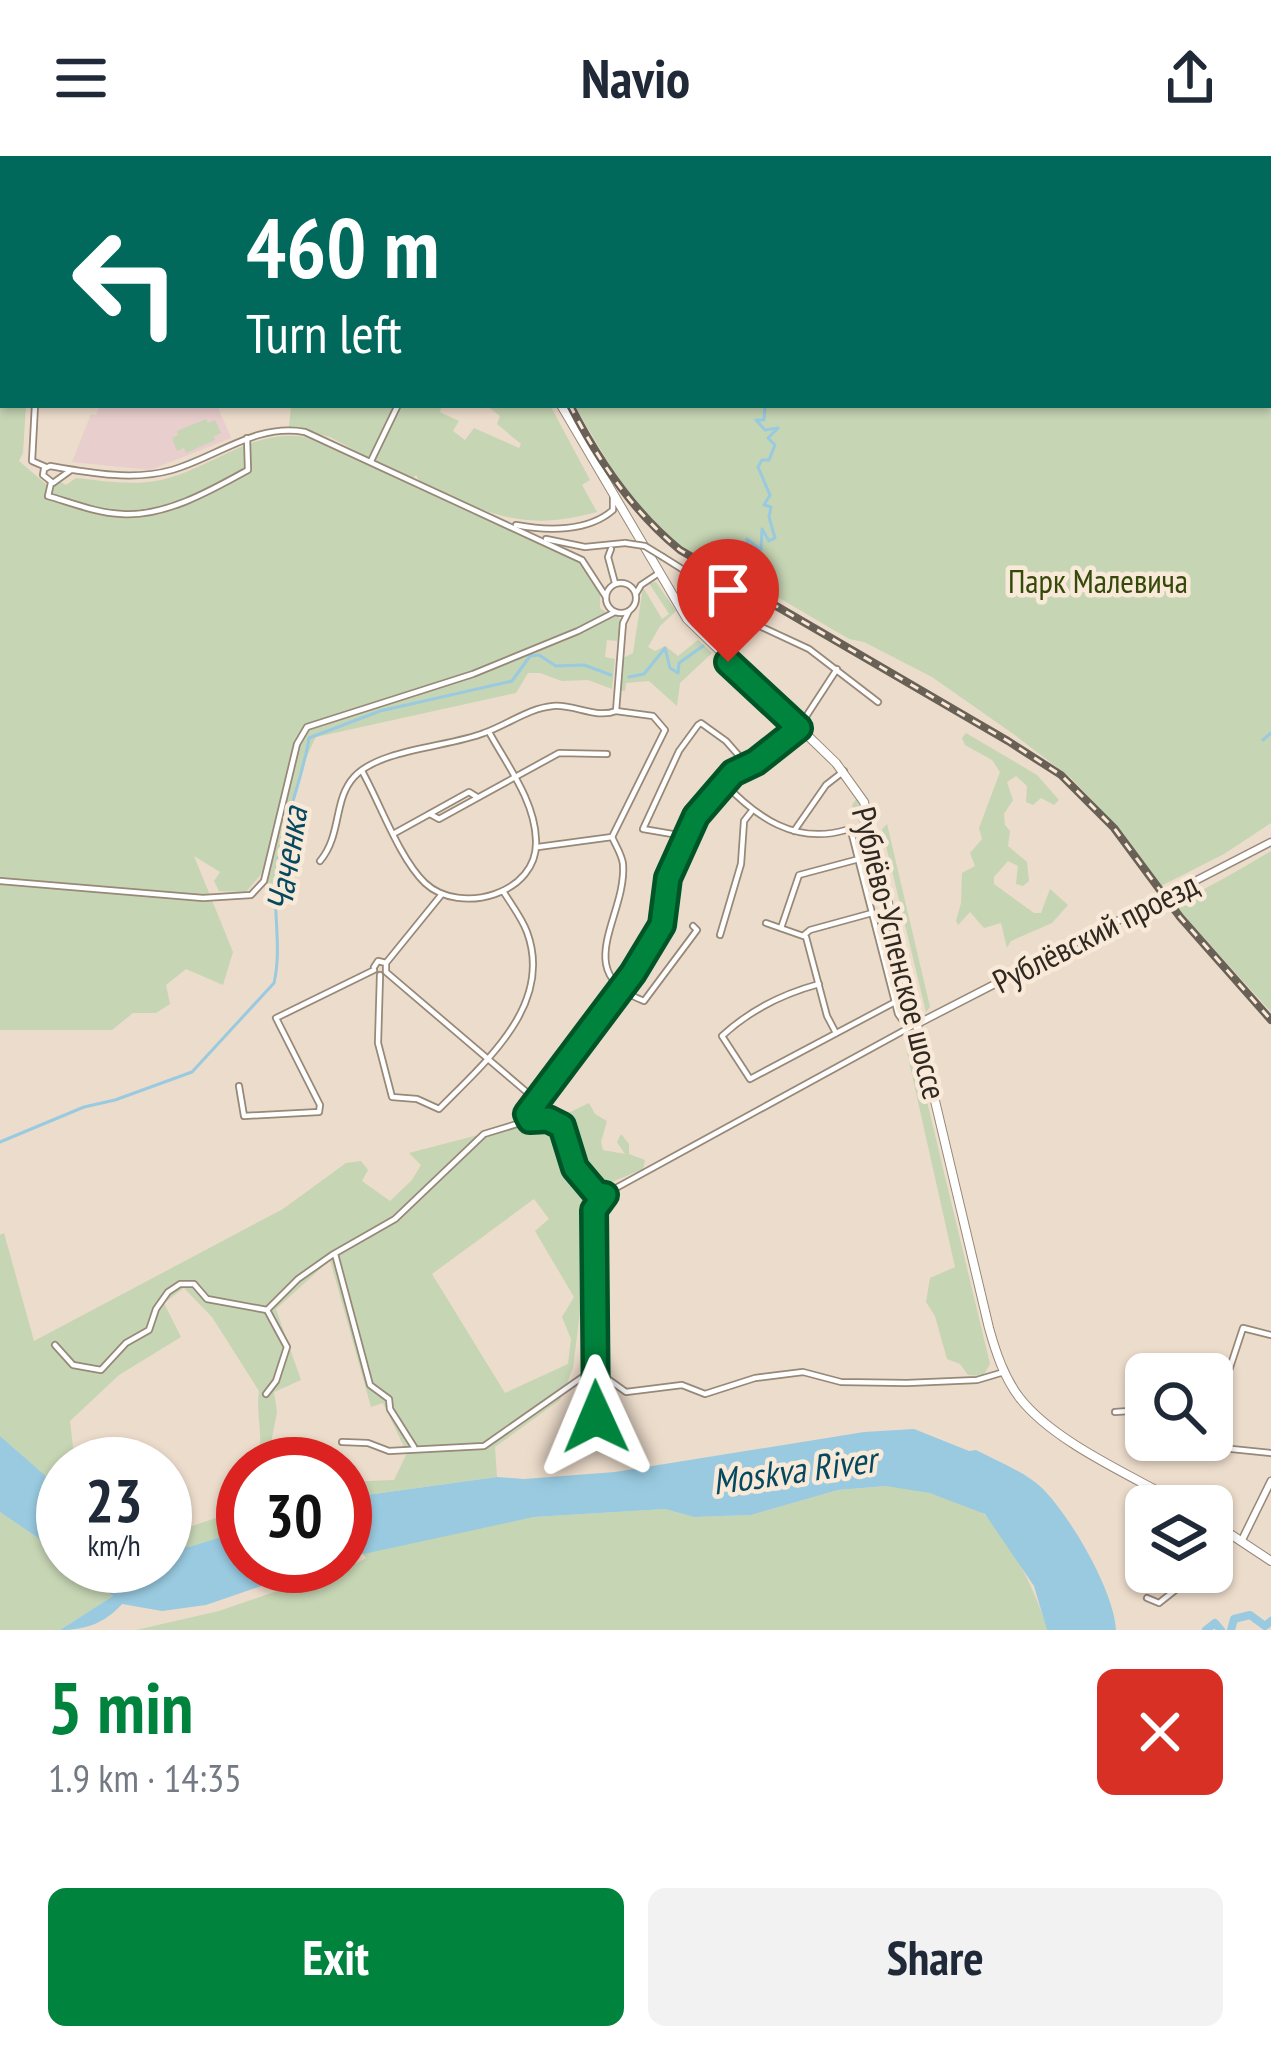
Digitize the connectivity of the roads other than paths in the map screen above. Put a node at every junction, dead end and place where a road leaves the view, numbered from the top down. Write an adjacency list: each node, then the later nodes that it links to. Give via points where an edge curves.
1 (35, 408): 6 (street, via 32,461)
2 (397, 408): 5 (street)
3 (563, 408): 9 (main road, Рублёво-Успенское шоссе)
4 (247, 438): 5 (street, via 294,430); 7 (street, via 158,473); 8 (street, via 248,470 148,511 124,514 48,496)
5 (371, 461): 10 (street)
6 (47, 467): 7 (street); 8 (street)
7 (71, 470): 8 (street)
8 (50, 483)
9 (609, 486): 10 (street, via 613,510 590,522 553,530); 14 (main road, Рублёво-Успенское шоссе)
10 (497, 519): 11 (street)
11 (534, 537): 12 (street); 15 (street, via 582,560)
12 (616, 546): 13 (street, via 608,557); 19 (street, bridge, via 645,547)
13 (614, 572): 16 (street); 17 (street)
14 (655, 575): 18 (street); 21 (main road, Рублёво-Успенское шоссе)
15 (599, 583): 17 (street); 22 (street)
16 (626, 583): 17 (street); 18 (street); 20 (street)
17 (614, 584): 22 (street)
18 (641, 584): 20 (street)
19 (703, 590): 23 (street); 29 (street, via 734,600 751,622)
20 (636, 598): 24 (street)
21 (674, 598): 23 (street); 28 (main road, Рублёво-Успенское шоссе)
22 (606, 600): 25 (street); 26 (street)
23 (698, 605): 28 (street, via 692,616)
24 (629, 610): 25 (street); 27 (street)
25 (616, 612): 26 (street); 27 (street)
26 (598, 619): 50 (street, via 473,674 307,728 296,744 263,881 251,895)
27 (623, 622): 31 (street)
28 (701, 636): 33 (main road, Рублёво-Успенское шоссе)
29 (837, 669): 30 (street); 32 (street)
30 (878, 702)
31 (616, 711): 34 (street, via 553,706); 45 (street, via 653,716 665,730)
32 (807, 715)
33 (799, 728): 36 (street); 38 (main road, Рублёво-Успенское шоссе)
34 (489, 732): 37 (street); 39 (street)
35 (607, 754): 39 (street, via 567,751)
36 (748, 766): 40 (street); 44 (street, via 727,741 698,725 643,829)
37 (362, 771): 43 (street); 49 (street, via 342,799 333,846)
38 (844, 772): 42 (street); 64 (main road, Рублёво-Успенское шоссе, via 872,822)
39 (514, 777): 43 (street, via 439,819 430,814); 47 (street, via 534,816)
40 (723, 782): 41 (street); 44 (street)
41 (751, 812): 42 (street); 57 (street)
42 (793, 832): 48 (street, via 849,832)
43 (395, 833): 52 (street, via 412,867)
44 (685, 836): 62 (street, via 667,882 664,921)
45 (612, 837): 47 (street); 62 (street, via 623,861 604,959)
46 (1271, 842): 64 (street, Рублёвский проезд)
47 (537, 847): 51 (street)
48 (859, 859): 53 (street); 56 (street, via 799,874)
49 (320, 861)
50 (0, 881)
51 (503, 891): 52 (street, via 469,900); 66 (street, via 527,932 535,967 519,1017)
52 (442, 894): 59 (street)
53 (872, 914): 58 (street); 63 (street)
54 (766, 923): 56 (street)
55 (693, 926): 62 (street, via 644,1001)
56 (781, 928): 58 (street)
57 (720, 935)
58 (804, 935): 61 (street)
59 (386, 963): 60 (street); 60 (street, via 378,962)
60 (380, 972): 66 (street); 66 (street, via 378,1043 392,1097 440,1109); 67 (street, via 276,1018 319,1112 244,1116)
61 (819, 984): 65 (street); 65 (street, via 749,1014 722,1037 750,1079)
62 (622, 988): 68 (street)
63 (895, 1002): 64 (street, via 903,1021); 65 (street)
64 (919, 1022): 70 (street); 77 (main road, Рублёво-Успенское шоссе)
65 (836, 1034)
66 (489, 1058): 68 (street)
67 (239, 1086)
68 (536, 1100): 69 (street)
69 (530, 1120): 70 (street, via 562,1126 575,1168); 71 (street, via 484,1134 394,1220)
70 (605, 1195): 76 (street, via 594,1210)
71 (334, 1253): 72 (street); 83 (street, via 370,1385 388,1399)
72 (267, 1310): 74 (street, via 206,1299 194,1284 180,1284 149,1330 100,1370 74,1365); 78 (street, via 287,1347)
73 (1271, 1335): 75 (street, via 1243,1328)
74 (56, 1345)
75 (1233, 1358)
76 (594, 1369): 77 (street, via 626,1393 682,1385 705,1394 802,1372 841,1382 919,1383); 81 (street, via 597,1441); 83 (street, via 491,1444)
77 (1004, 1372): 87 (main road, Рублёво-Успенское шоссе, via 1049,1425)
78 (266, 1394)
79 (1125, 1411): 80 (street)
80 (1115, 1412)
81 (564, 1443)
82 (372, 1444): 83 (street)
83 (414, 1447)
84 (1233, 1450): 85 (street)
85 (1271, 1453)
86 (1271, 1481): 89 (street)
87 (1150, 1485)
88 (1233, 1535): 89 (main road)
89 (1242, 1540): 90 (main road)
90 (1271, 1561)
91 (1172, 1593): 92 (street, via 1159,1603)
92 (1147, 1598)

